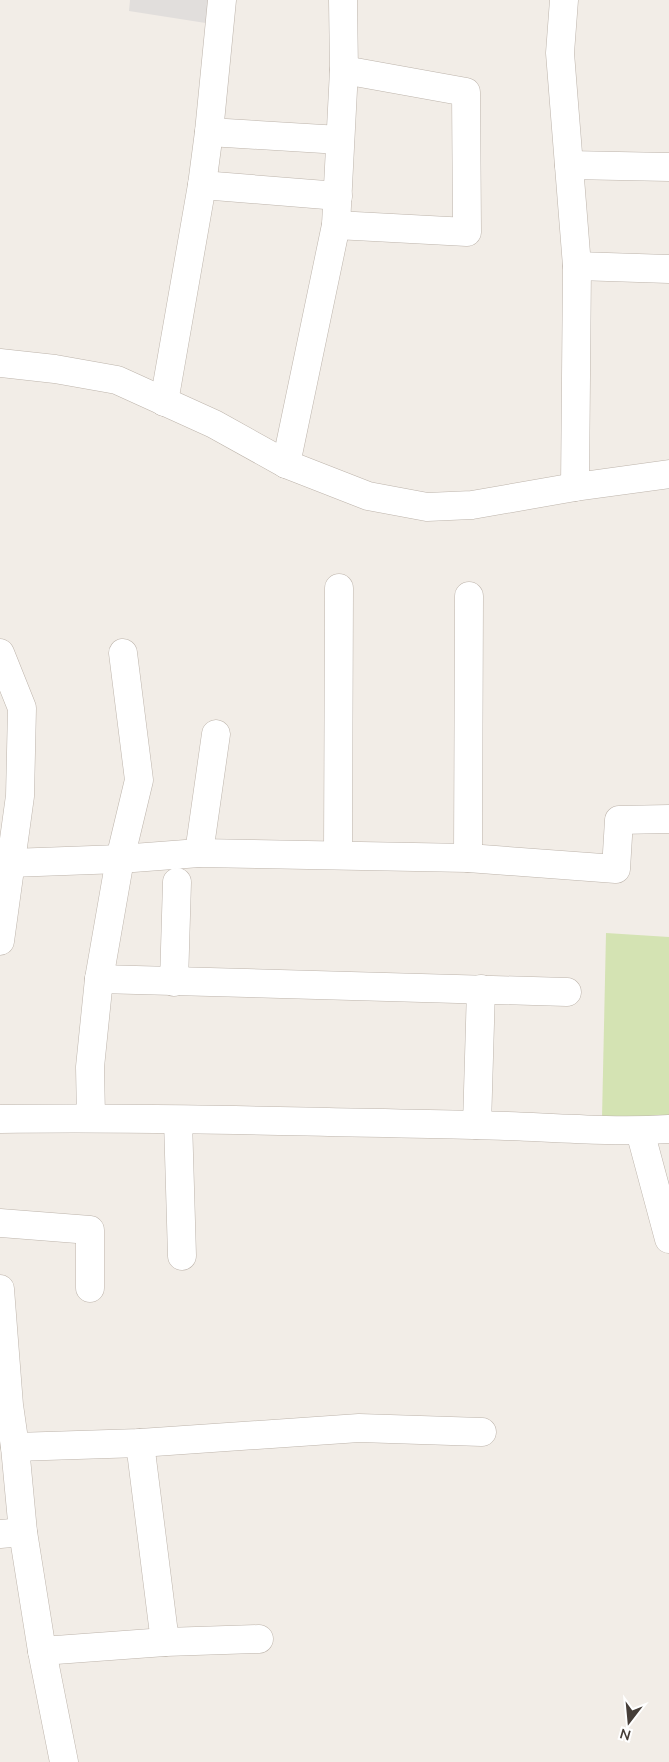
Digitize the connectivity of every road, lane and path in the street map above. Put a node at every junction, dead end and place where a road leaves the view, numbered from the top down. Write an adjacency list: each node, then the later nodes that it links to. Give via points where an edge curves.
1 (222, 0): 5 (street)
2 (343, 0): 4 (street)
3 (564, 0): 7 (street, via 560,53)
4 (344, 70): 6 (street); 11 (street, via 466,92 467,232)
5 (209, 132): 6 (street); 9 (street)
6 (340, 140): 10 (street)
7 (569, 165): 8 (street); 12 (street)
8 (669, 167)
9 (202, 185): 10 (street); 15 (street)
10 (338, 196): 11 (street)
11 (336, 225): 16 (street)
12 (577, 266): 13 (street); 18 (street)
13 (669, 269)
14 (0, 363): 15 (street, via 117,380)
15 (164, 402): 16 (street, via 214,424)
16 (286, 464): 18 (street, via 368,496 427,507 472,505)
17 (669, 474): 18 (street)
18 (575, 487)
19 (339, 588): 27 (street)
20 (469, 596): 28 (street)
21 (0, 653): 24 (street, via 22,708)
22 (123, 653): 29 (street, via 139,780)
23 (216, 734): 26 (street)
24 (10, 754): 30 (street, via 20,796)
25 (669, 819): 28 (street, via 619,820 616,868)
26 (199, 853): 27 (street); 29 (street)
27 (338, 855): 28 (street)
28 (468, 858)
29 (120, 859): 30 (street); 33 (street)
30 (5, 863): 32 (street)
31 (178, 882): 34 (street)
32 (0, 941)
33 (99, 979): 34 (street); 37 (street, via 90,1067)
34 (174, 982): 35 (street)
35 (481, 989): 36 (street); 40 (street)
36 (567, 992)
37 (91, 1118): 38 (street); 39 (street)
38 (0, 1119)
39 (178, 1120): 40 (street); 45 (street)
40 (477, 1125): 42 (street)
41 (669, 1129): 42 (street)
42 (640, 1131): 44 (street)
43 (0, 1223): 46 (street, via 90,1230)
44 (669, 1238)
45 (182, 1256)
46 (90, 1288)
47 (0, 1289): 48 (street)
48 (4, 1405): 51 (street)
49 (482, 1432): 50 (street, via 359,1428)
50 (140, 1443): 51 (street); 54 (street)
51 (16, 1447): 52 (street)
52 (12, 1533): 55 (street)
53 (259, 1639): 54 (street)
54 (165, 1642): 55 (street)
55 (42, 1651): 56 (street)
56 (64, 1762)

